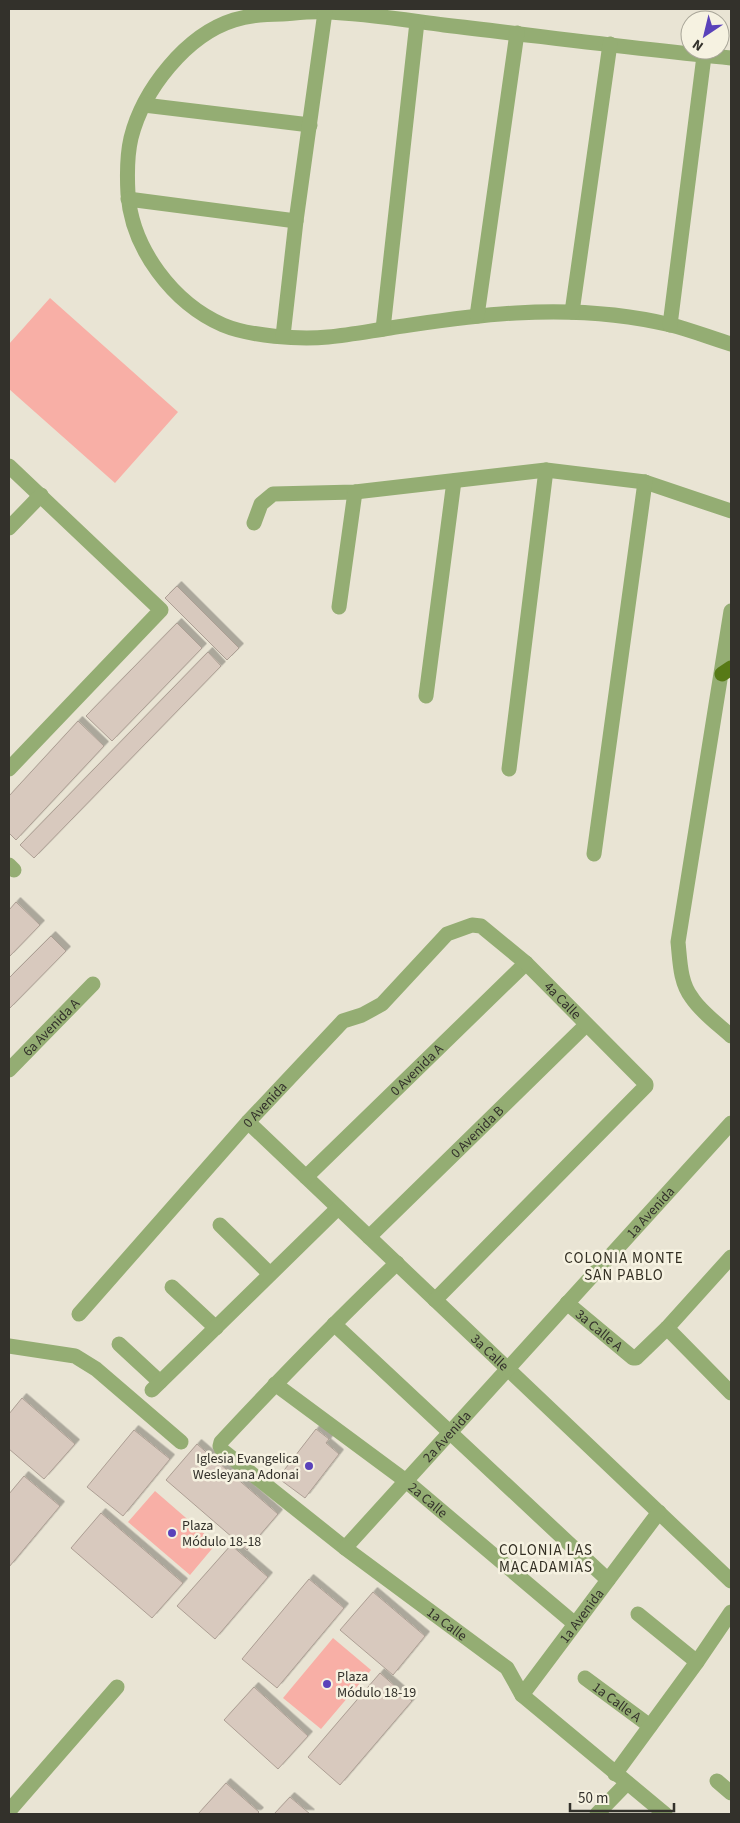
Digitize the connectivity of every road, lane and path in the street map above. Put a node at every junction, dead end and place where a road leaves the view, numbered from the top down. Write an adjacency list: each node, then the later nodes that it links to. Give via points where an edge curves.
1 (325, 12): 2 (street); 7 (street, via 255,15 214,28 187,47); 8 (street)
2 (417, 22): 3 (street); 14 (street)
3 (517, 33): 4 (street); 12 (street)
4 (610, 44): 5 (street); 11 (street)
5 (680, 53)
6 (703, 60): 13 (street)
7 (144, 105): 8 (street); 9 (street, via 130,140)
8 (310, 125): 10 (street)
9 (128, 198): 10 (street); 15 (street, via 136,228 151,262 177,294 211,319 229,327)
10 (296, 221): 15 (street)
11 (572, 312): 12 (street); 13 (street)
12 (477, 316): 14 (street)
13 (670, 325): 16 (street)
14 (383, 329): 15 (street, via 325,338)
15 (283, 336)
16 (731, 344)
17 (9, 466): 22 (street)
18 (546, 470): 19 (street); 20 (street); 31 (street)
19 (454, 481): 21 (street); 29 (street)
20 (645, 482): 23 (street); 32 (street)
21 (355, 492): 24 (street, via 273,494 261,504); 26 (street)
22 (41, 496): 25 (street); 30 (street, via 161,610)
23 (731, 511)
24 (254, 523)
25 (9, 528)
26 (340, 607)
27 (731, 610): 28 (street)
28 (727, 670): 37 (street, via 678,942 681,971 692,999)
29 (426, 696)
30 (12, 759)
31 (509, 769)
32 (594, 854)
33 (472, 925): 34 (street, 4a Calle, via 481,926); 39 (street, 0 Avenida, via 447,934 382,1004 343,1021)
34 (526, 963): 36 (street, 4a Calle); 41 (street, 0 Avenida A)
35 (93, 984): 38 (street, 6a Avenida A)
36 (586, 1025): 44 (street, 0 Avenida B); 49 (street, 4a Calle, via 646,1086)
37 (731, 1036)
38 (9, 1070)
39 (248, 1122): 41 (street, 3a Calle); 51 (street, 0 Avenida)
40 (731, 1123): 50 (street, 1a Avenida)
41 (306, 1177): 42 (street, 3a Calle)
42 (338, 1208): 44 (street, 3a Calle); 47 (street)
43 (220, 1225): 47 (street)
44 (369, 1237): 46 (street, 3a Calle)
45 (731, 1257): 54 (street)
46 (397, 1263): 49 (street, 3a Calle); 52 (street)
47 (270, 1274): 53 (street)
48 (172, 1287): 53 (street)
49 (435, 1300): 57 (street, 3a Calle)
50 (568, 1303): 54 (street, 3a Calle A, via 633,1358 638,1357); 57 (street, 1a Avenida)
51 (79, 1314)
52 (334, 1324): 58 (street); 60 (street)
53 (216, 1328): 55 (street, via 156,1386)
54 (667, 1328): 59 (street)
55 (119, 1344)
56 (9, 1346): 61 (street, via 75,1356 96,1369)
57 (508, 1369): 60 (street, 2a Avenida); 63 (street, 3a Calle)
58 (275, 1384): 62 (street, 2a Calle); 64 (street, 1a Calle, via 220,1446)
59 (731, 1393)
60 (450, 1432): 62 (street, 2a Avenida); 65 (street)
61 (181, 1442)
62 (406, 1481): 64 (street, 2a Avenida); 69 (street, 2a Calle)
63 (659, 1512): 65 (street, 1a Avenida); 66 (street, 3a Calle)
64 (345, 1548): 73 (street, 1a Calle, via 507,1668)
65 (608, 1580): 69 (street, 1a Avenida)
66 (731, 1581)
67 (731, 1612): 70 (street)
68 (638, 1614): 70 (street)
69 (576, 1624): 73 (street, 1a Avenida)
70 (697, 1662): 74 (street)
71 (586, 1678): 74 (street, 1a Calle A)
72 (117, 1687): 78 (street)
73 (522, 1695): 75 (street, 1a Calle)
74 (650, 1726): 75 (street)
75 (621, 1778): 79 (street); 80 (street, 1a Calle)
76 (718, 1781): 77 (street)
77 (731, 1794)
78 (9, 1811)
79 (596, 1814)
80 (665, 1814)

